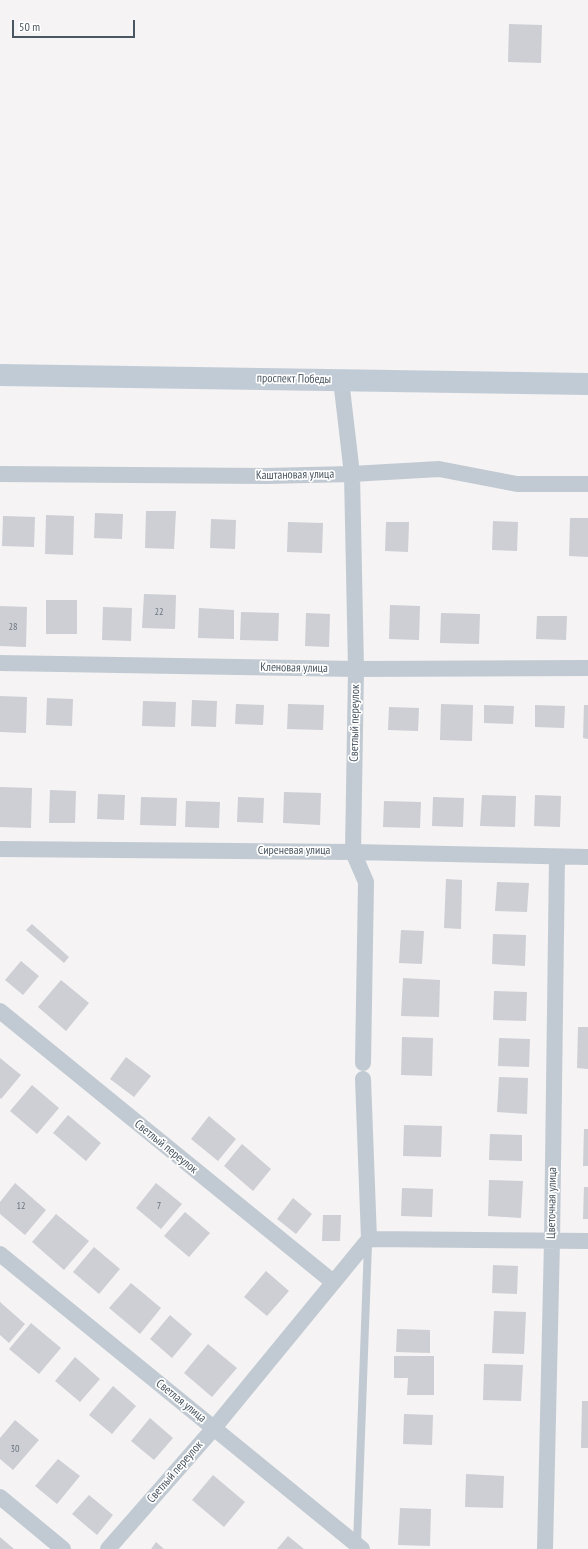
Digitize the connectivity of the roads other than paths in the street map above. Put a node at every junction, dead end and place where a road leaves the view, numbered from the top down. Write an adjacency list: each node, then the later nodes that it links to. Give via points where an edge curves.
1 (0, 374): 2 (main road, проспект Победы)
2 (341, 380): 3 (main road, проспект Победы); 5 (street, Светлый переулок)
3 (588, 384)
4 (0, 474): 5 (street, Каштановая улица)
5 (352, 474): 6 (street, Каштановая улица, via 439,469 517,484); 9 (street, Светлый переулок)
6 (588, 484)
7 (0, 663): 9 (street, Кленовая улица)
8 (588, 668): 9 (street, Кленовая улица)
9 (356, 669): 11 (street, Светлый переулок)
10 (0, 849): 11 (street, Сиреневая улица)
11 (353, 852): 12 (street, Сиреневая улица); 15 (street, Светлый переулок, via 366,882 363,1071)
12 (557, 857): 13 (street, Сиреневая улица); 16 (street, Цветочная улица)
13 (588, 857)
14 (0, 1011): 19 (street, Светлый переулок)
15 (369, 1239): 16 (street); 19 (street, Светлый переулок); 22 (lane)
16 (552, 1241): 17 (street); 25 (street, Цветочная улица)
17 (588, 1241)
18 (0, 1254): 20 (street, Светлая улица)
19 (333, 1282): 20 (street, Светлый переулок)
20 (214, 1428): 22 (street, Светлая улица); 24 (street, Светлый переулок)
21 (0, 1497): 23 (street)
22 (359, 1547)
23 (63, 1549)
24 (108, 1549)
25 (545, 1549)

